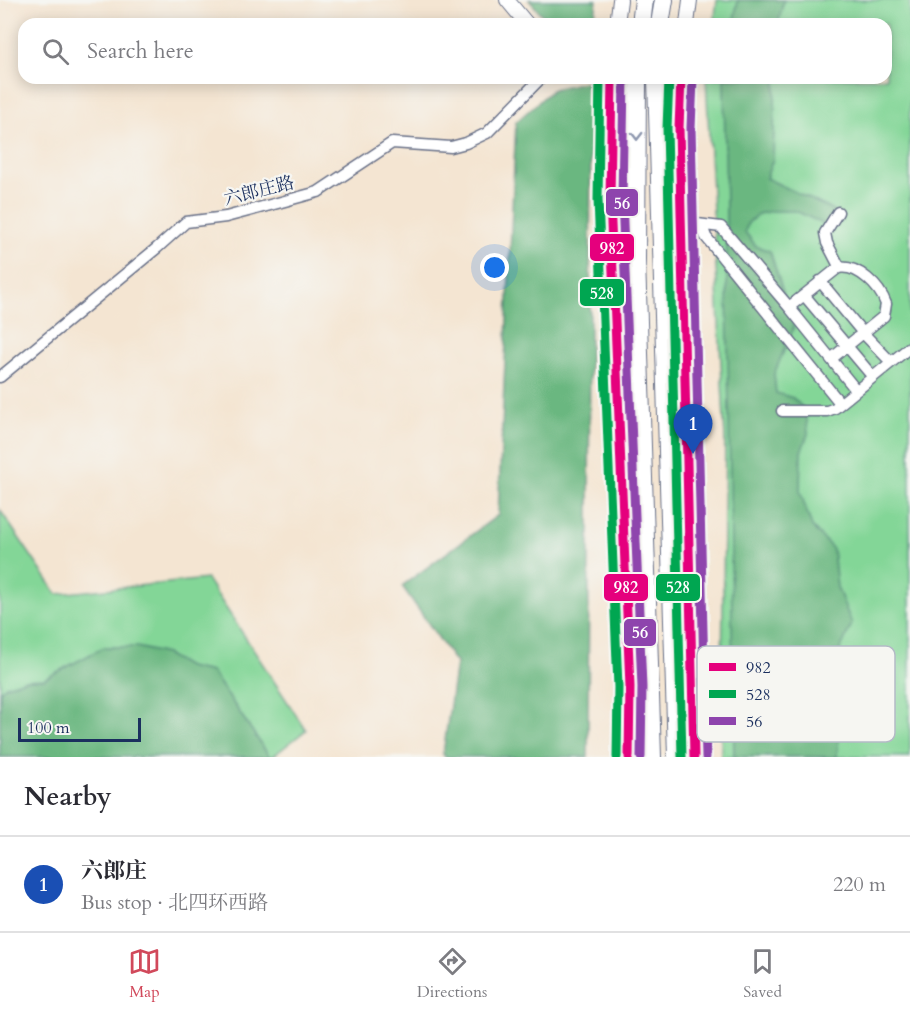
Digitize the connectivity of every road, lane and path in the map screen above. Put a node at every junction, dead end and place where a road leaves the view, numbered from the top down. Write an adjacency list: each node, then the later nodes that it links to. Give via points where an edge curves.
1 (507, 0): 6 (street)
2 (620, 0): 7 (street)
3 (644, 0): 8 (highway)
4 (664, 0): 9 (highway)
5 (690, 0): 10 (street)
6 (522, 18)
7 (618, 18)
8 (642, 18)
9 (661, 18)
10 (688, 18)
11 (535, 84): 28 (street, 六郎庄路, via 487,133 466,143 451,147 392,143 318,192 226,217 186,222)
12 (612, 84): 34 (street, via 610,199 630,687)
13 (637, 84): 35 (highway, one-way to 35, via 636,260)
14 (657, 84): 36 (highway)
15 (681, 84): 17 (street)
16 (838, 212): 19 (street, via 825,233)
17 (681, 222): 18 (street); 33 (street)
18 (702, 225): 22 (street, via 721,227); 31 (street, via 706,237)
19 (840, 268): 20 (street); 23 (street, via 861,274 886,304 884,316)
20 (820, 281): 21 (street); 23 (street)
21 (804, 295): 22 (street); 24 (street)
22 (789, 307): 26 (street)
23 (863, 333): 24 (street); 27 (street)
24 (848, 347): 26 (street); 29 (street)
25 (910, 347): 27 (street)
26 (831, 359): 30 (street)
27 (891, 362): 29 (street)
28 (0, 377)
29 (873, 377): 30 (street)
30 (856, 390): 31 (street)
31 (840, 403): 32 (street, via 827,411)
32 (782, 411)
33 (694, 751)
34 (627, 756)
35 (651, 757)
36 (677, 757)

